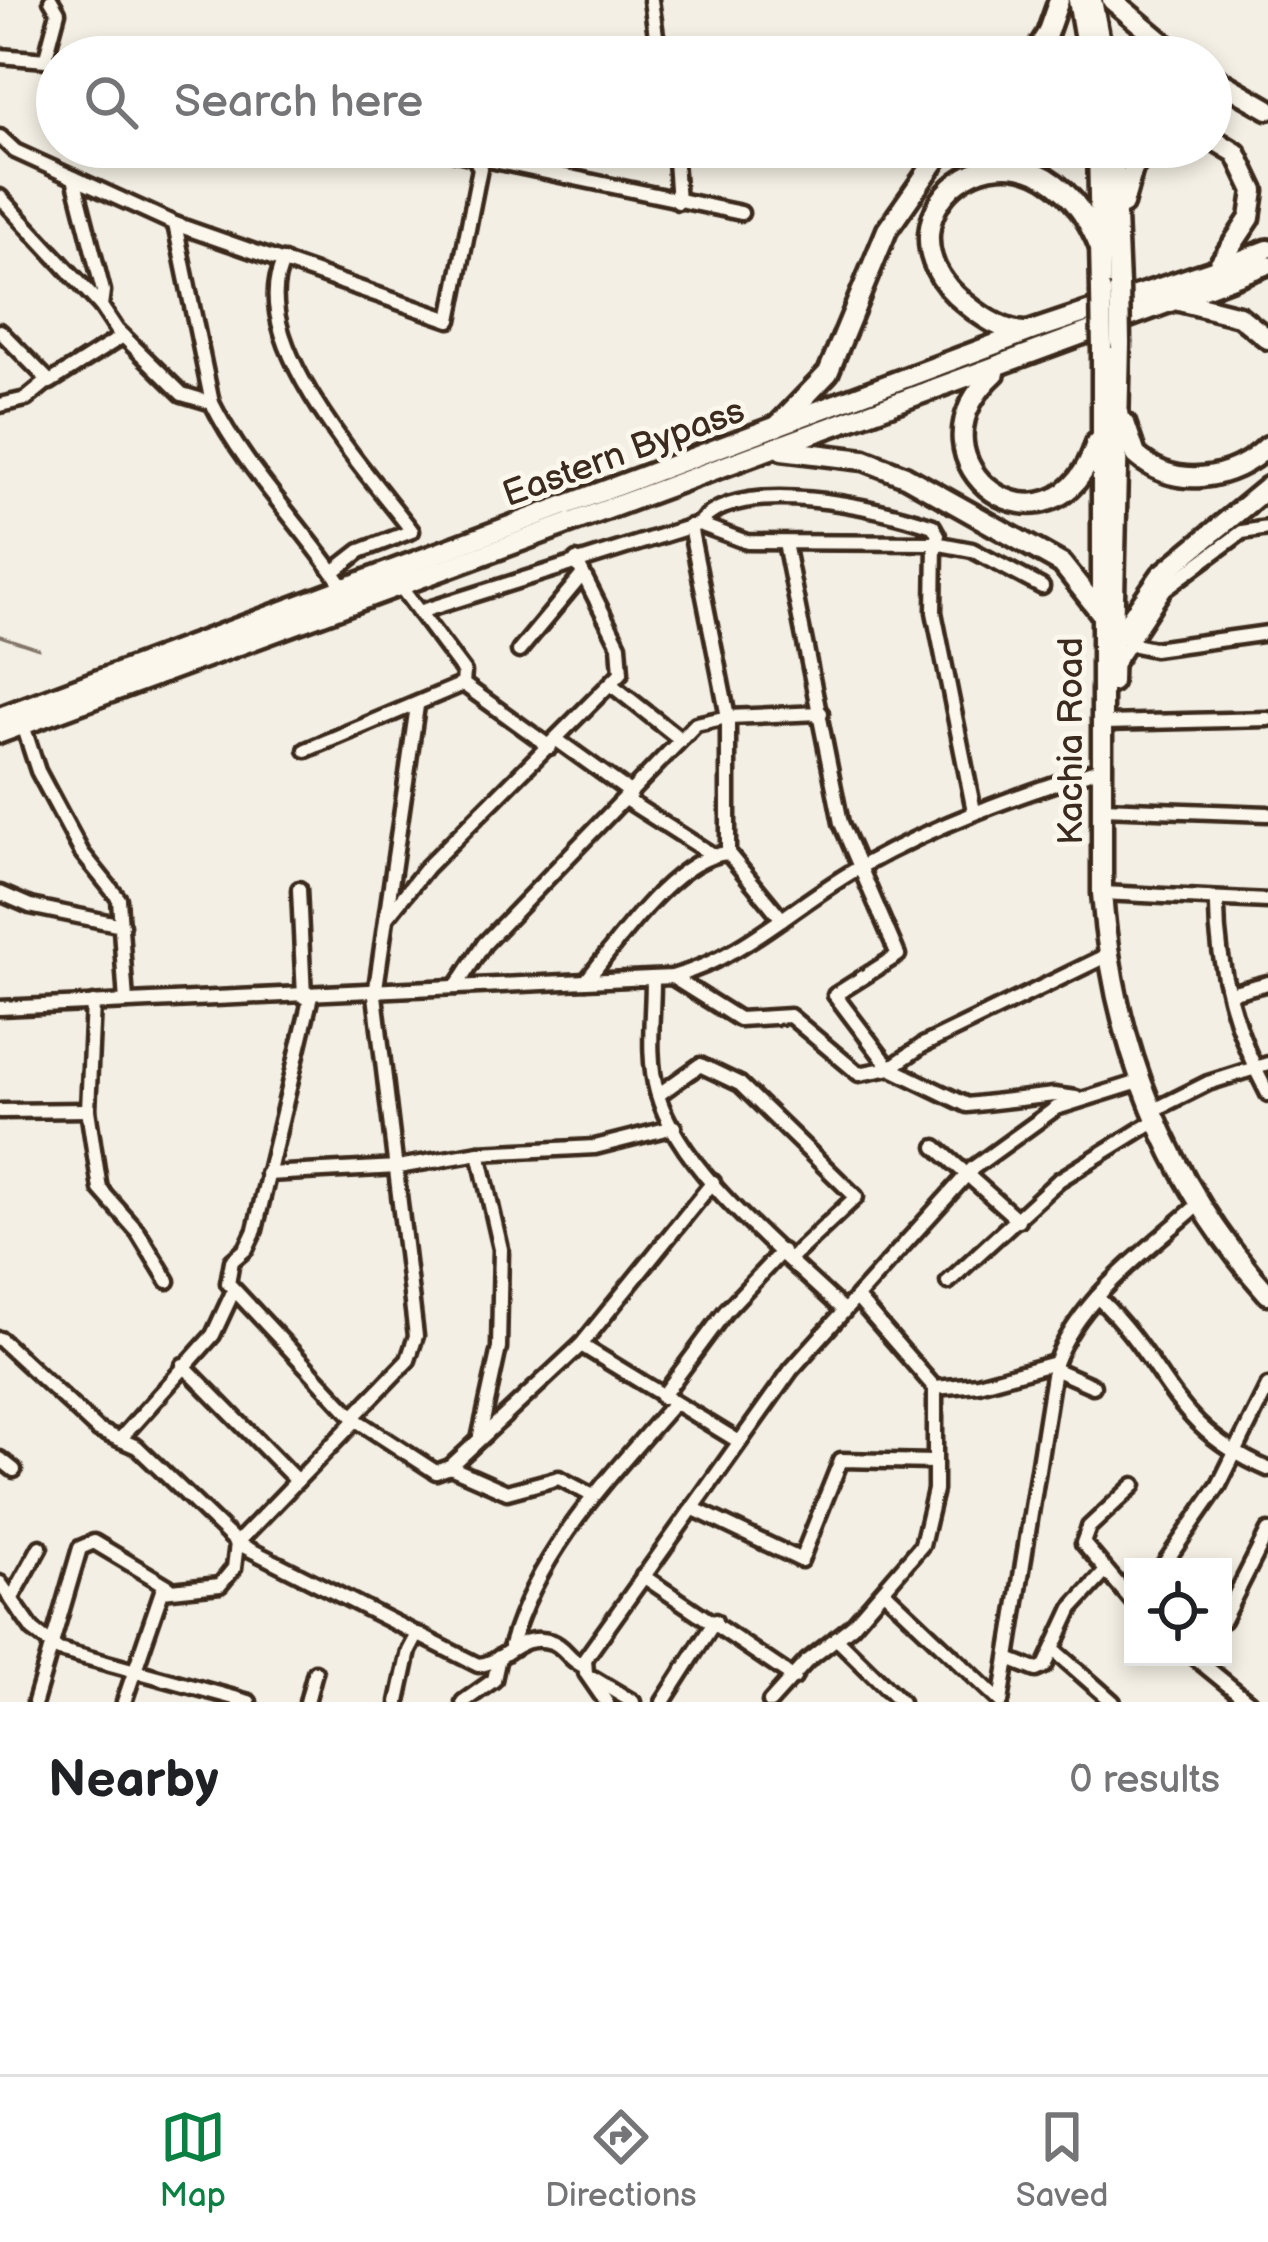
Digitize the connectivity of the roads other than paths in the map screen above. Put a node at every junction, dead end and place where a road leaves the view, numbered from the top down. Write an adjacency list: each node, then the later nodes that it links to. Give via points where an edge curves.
1 (51, 0): 6 (street)
2 (651, 0): 7 (street)
3 (1059, 0): 8 (highway)
4 (1112, 0): 11 (highway)
5 (1088, 4): 9 (highway); 10 (highway)
6 (55, 36)
7 (656, 36)
8 (1046, 36)
9 (1088, 36)
10 (1097, 36)
11 (1155, 36)
12 (0, 56): 13 (street)
13 (36, 58)
14 (1232, 88): 15 (highway)
15 (1268, 109)
16 (0, 137): 18 (street)
17 (1232, 151): 39 (highway, via 1254,191 1244,230)
18 (36, 161)
19 (52, 168): 29 (street)
20 (481, 168): 37 (street, via 450,320)
21 (532, 168): 31 (street)
22 (676, 168): 31 (street)
23 (930, 168): 54 (highway, via 887,230 828,373)
24 (983, 168): 44 (highway, via 952,184 928,244 941,279 998,326)
25 (1015, 168): 36 (highway, via 1044,174 1082,208)
26 (1099, 168): 36 (highway, Kachia Road)
27 (1115, 168): 34 (highway)
28 (1133, 168): 34 (highway)
29 (74, 178): 33 (street); 42 (street)
30 (0, 197): 42 (street)
31 (678, 202): 32 (street)
32 (741, 213)
33 (175, 224): 37 (street); 51 (street)
34 (1119, 226): 40 (highway)
35 (1268, 249): 39 (main road, Eastern Bypass)
36 (1102, 253): 40 (highway, Kachia Road)
37 (284, 262): 63 (street, via 276,277 280,314 303,388 412,531 360,551)
38 (1268, 265): 41 (main road, Eastern Bypass)
39 (1216, 269): 44 (highway, Eastern Bypass)
40 (1110, 288): 47 (highway, Kachia Road, bridge)
41 (1175, 299): 46 (highway, via 1239,316); 48 (highway, Eastern Bypass)
42 (101, 306): 45 (street)
43 (0, 331): 49 (street)
44 (1028, 332): 54 (highway, Eastern Bypass)
45 (123, 336): 49 (street); 51 (street, via 182,394)
46 (1268, 339)
47 (1111, 345): 50 (highway); 53 (highway, Kachia Road)
48 (1001, 367): 53 (highway, via 972,401 964,435 968,468 994,496 1029,505 1061,495 1089,466); 54 (highway, Eastern Bypass)
49 (48, 381): 52 (street, via 26,399)
50 (1120, 382): 55 (highway, via 1136,455 1162,473 1214,476); 69 (highway)
51 (212, 403): 63 (street, via 229,437)
52 (0, 405)
53 (1101, 428): 67 (highway, Kachia Road)
54 (770, 441): 63 (highway, Eastern Bypass); 64 (highway, Eastern Bypass); 67 (highway, via 905,476 1062,564)
55 (1268, 446)
56 (1268, 487): 69 (highway, via 1161,575)
57 (1264, 524): 69 (street, via 1165,589)
58 (694, 525): 59 (street); 60 (street, via 726,502 856,502 933,526); 61 (street); 77 (street)
59 (785, 543): 60 (street); 74 (street)
60 (935, 543): 65 (street, via 972,550); 87 (street, via 934,612)
61 (576, 560): 62 (street); 66 (street)
62 (583, 574): 70 (street); 72 (street, via 619,645 623,661)
63 (339, 580): 76 (highway, Eastern Bypass)
64 (399, 585): 66 (street); 79 (highway, Eastern Bypass)
65 (1042, 587)
66 (419, 612): 71 (street, via 464,672)
67 (1102, 615): 75 (highway, Kachia Road)
68 (1268, 633): 69 (street, via 1154,649)
69 (1123, 642): 75 (highway)
70 (519, 651)
71 (463, 685): 73 (street); 82 (street)
72 (613, 686): 81 (street); 82 (street)
73 (416, 706): 83 (street); 97 (street)
74 (821, 713): 77 (street); 91 (street, via 838,809)
75 (1106, 714): 78 (street); 84 (highway, Kachia Road)
76 (0, 717)
77 (728, 717): 81 (street, via 696,724); 89 (street)
78 (1268, 719)
79 (23, 724): 80 (highway, Eastern Bypass); 99 (street, via 82,853 119,899)
80 (0, 733)
81 (680, 739): 85 (street)
82 (553, 744): 85 (street); 97 (street, via 427,866)
83 (306, 750)
84 (1102, 768): 86 (highway, Kachia Road); 87 (street)
85 (628, 796): 90 (street); 105 (street, via 484,944)
86 (1102, 808): 88 (street); 94 (highway, Kachia Road)
87 (974, 811): 91 (street)
88 (1268, 814)
89 (728, 853): 90 (street); 98 (street)
90 (711, 854): 103 (street, via 660,895)
91 (861, 867): 98 (street); 113 (street, via 898,955 835,995)
92 (299, 889): 108 (street)
93 (0, 893): 99 (street)
94 (1102, 893): 95 (street); 100 (highway, Kachia Road)
95 (1217, 901): 96 (street); 106 (street)
96 (1268, 901)
97 (386, 918): 107 (street)
98 (782, 919): 101 (street, via 707,968)
99 (122, 926): 109 (street)
100 (1108, 955): 113 (street); 114 (highway, Kachia Road)
101 (672, 977): 102 (street); 113 (street, via 739,1019 790,1016 859,1074)
102 (653, 980): 103 (street); 116 (street)
103 (586, 981): 105 (street)
104 (1268, 982): 106 (street)
105 (456, 987): 107 (street)
106 (1230, 993): 112 (street)
107 (375, 995): 108 (street); 124 (street)
108 (308, 997): 109 (street); 126 (street)
109 (125, 1002): 110 (street)
110 (93, 1003): 111 (street); 119 (street)
111 (0, 1008)
112 (1261, 1066): 115 (street); 120 (street)
113 (890, 1068): 117 (street, via 967,1106)
114 (1139, 1082): 117 (street); 120 (highway, Kachia Road)
115 (1268, 1094)
116 (658, 1095): 121 (street); 130 (street, via 700,1065 727,1076 856,1197)
117 (1079, 1098): 125 (street, via 1023,1128)
118 (0, 1111): 119 (street)
119 (88, 1111): 133 (street, via 100,1189)
120 (1154, 1115): 128 (highway, Kachia Road); 129 (street)
121 (674, 1126): 123 (street, via 595,1147); 127 (street)
122 (936, 1148): 125 (street)
123 (479, 1153): 124 (street); 150 (street, via 501,1249 499,1348)
124 (398, 1167): 126 (street); 148 (street, via 416,1336 408,1360)
125 (969, 1173): 129 (street); 138 (street)
126 (267, 1174): 135 (street, via 250,1242 227,1271)
127 (713, 1182): 130 (street); 141 (street)
128 (1198, 1204): 132 (highway, Kachia Road); 137 (street)
129 (1018, 1220): 134 (street)
130 (786, 1255): 139 (street); 147 (street, via 725,1312)
131 (1268, 1262): 132 (street)
132 (1249, 1273): 136 (highway, Kachia Road)
133 (168, 1281)
134 (948, 1282)
135 (233, 1292): 142 (street, via 213,1335); 148 (street)
136 (1268, 1294)
137 (1097, 1297): 143 (street); 152 (street, via 1137,1341 1179,1409)
138 (857, 1298): 139 (street); 146 (street)
139 (844, 1311): 151 (street)
140 (0, 1339): 149 (street, via 98,1430)
141 (581, 1345): 147 (street); 150 (street)
142 (183, 1365): 149 (street); 158 (street)
143 (1054, 1366): 144 (street); 146 (street); 181 (street)
144 (1093, 1386)
145 (1268, 1386): 152 (street)
146 (935, 1388): 154 (street)
147 (667, 1401): 151 (street); 160 (street)
148 (355, 1418): 155 (street, via 436,1472); 158 (street)
149 (122, 1437): 163 (street)
150 (480, 1438): 155 (street)
151 (738, 1441): 161 (street)
152 (1233, 1454): 156 (street); 165 (street)
153 (0, 1460): 157 (street)
154 (934, 1462): 161 (street, via 841,1460 801,1560); 171 (street, via 922,1545)
155 (450, 1467): 160 (street, via 507,1492 559,1478)
156 (1268, 1468)
157 (14, 1470)
158 (297, 1481): 163 (street)
159 (1134, 1485): 166 (street, via 1089,1527 1083,1543)
160 (593, 1496): 178 (street, via 558,1544)
161 (692, 1508): 167 (street)
162 (1268, 1532): 173 (street)
163 (237, 1543): 169 (street, via 234,1568 220,1585); 175 (street)
164 (40, 1547): 172 (street)
165 (1169, 1558)
166 (1106, 1571): 170 (street); 179 (street, via 1072,1609)
167 (643, 1576): 174 (street); 183 (street)
168 (0, 1583): 172 (street)
169 (169, 1587): 177 (street, via 86,1544); 184 (street)
170 (1124, 1591)
171 (885, 1592): 176 (street); 200 (street)
172 (12, 1598): 177 (street)
173 (1232, 1602)
174 (715, 1621): 186 (street); 198 (street)
175 (418, 1634): 180 (street, via 478,1665); 194 (street)
176 (836, 1638): 186 (street); 189 (street)
177 (51, 1645): 184 (street); 190 (street)
178 (511, 1645): 180 (street); 183 (street, via 553,1642)
179 (1055, 1652): 181 (street, via 1036,1670); 201 (street)
180 (499, 1657): 187 (street)
181 (1011, 1660): 200 (street)
182 (1205, 1666): 202 (street)
183 (585, 1670): 188 (street); 197 (street)
184 (132, 1671): 191 (street); 192 (street)
185 (315, 1672): 193 (street)
186 (794, 1678): 199 (street)
187 (488, 1687): 195 (street); 196 (street)
188 (626, 1700)
189 (896, 1700)
190 (35, 1702)
191 (124, 1702)
192 (249, 1702)
193 (308, 1702)
194 (398, 1702)
195 (463, 1702)
196 (486, 1702)
197 (606, 1702)
198 (663, 1702)
199 (770, 1702)
200 (1001, 1702)
201 (1113, 1702)
202 (1249, 1702)

